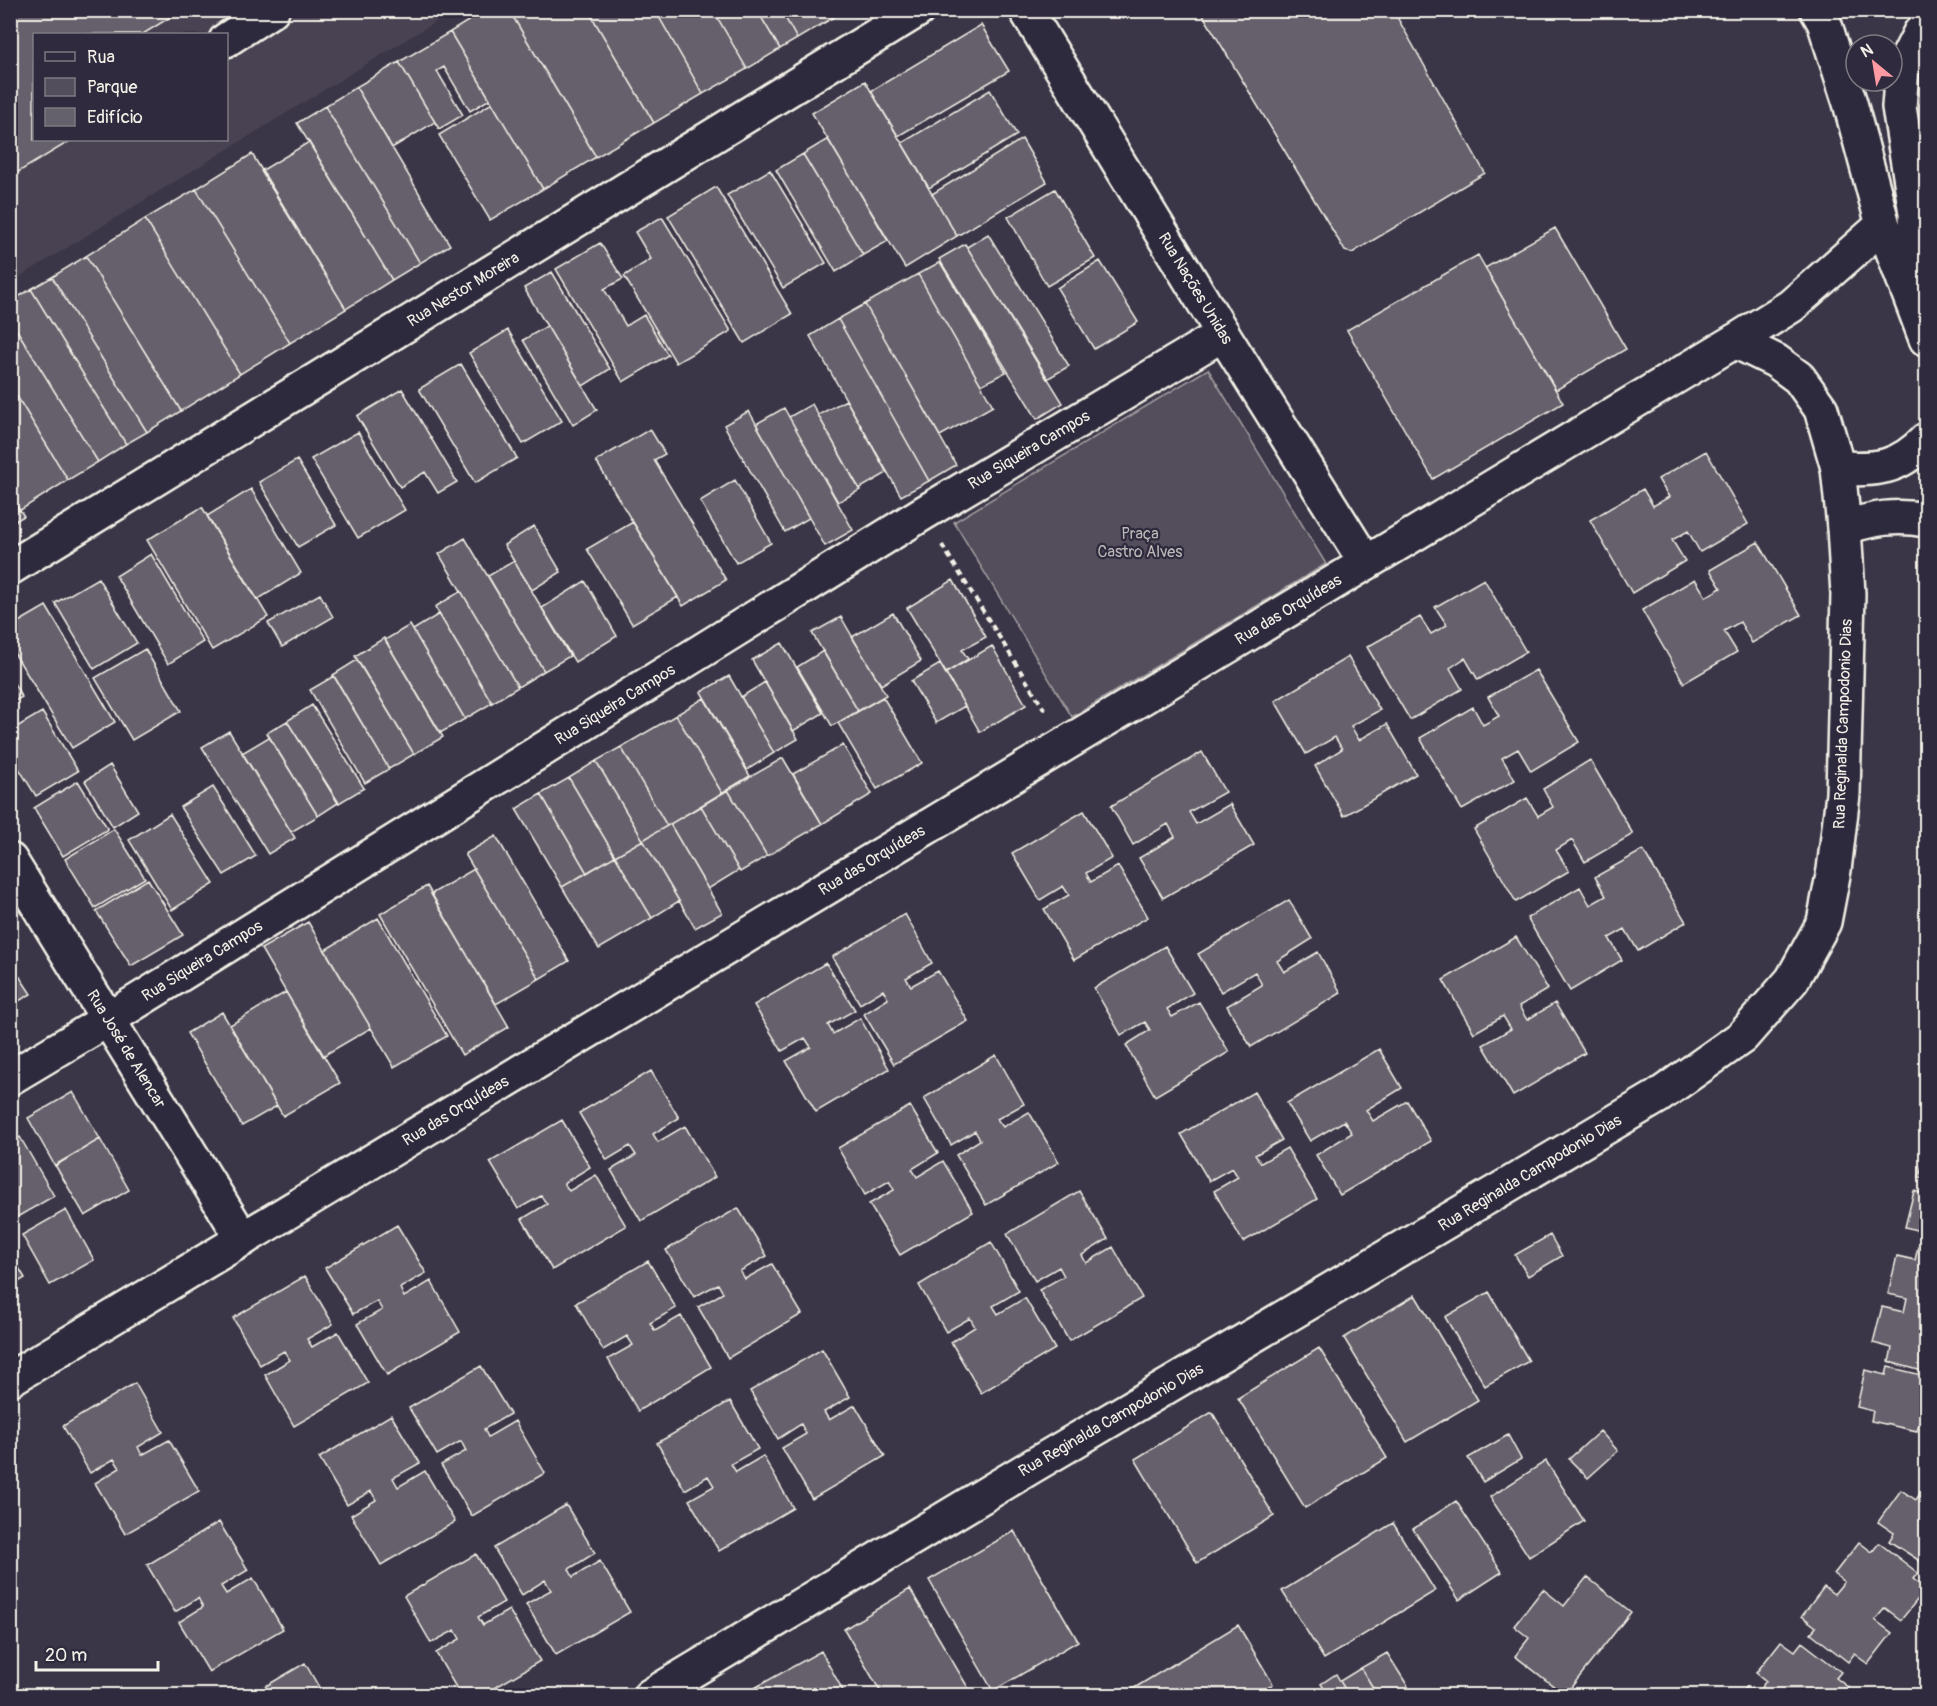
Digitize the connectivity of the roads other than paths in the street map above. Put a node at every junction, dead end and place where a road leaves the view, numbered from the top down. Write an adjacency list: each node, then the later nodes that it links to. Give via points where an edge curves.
1 (272, 10): 6 (main road)
2 (918, 10): 16 (main road, Rua Nestor Moreira)
3 (1026, 10): 9 (main road, Rua Nações Unidas)
4 (1817, 10): 7 (main road, via 1850,103)
5 (1926, 27): 8 (main road, via 1902,69 1899,107 1916,213)
6 (228, 39)
7 (1883, 225): 8 (main road); 10 (main road, Rua das Orquídeas, via 1791,306)
8 (1923, 328)
9 (1223, 334): 15 (main road, Rua Nações Unidas); 18 (main road, Rua Siqueira Campos, via 922,514)
10 (1736, 341): 12 (main road, Rua Reginalda Campodonio Dias, via 1800,378 1821,410); 15 (main road, Rua das Orquídeas)
11 (1926, 440): 12 (main road, via 1896,462 1872,470)
12 (1838, 468): 14 (main road, Rua Reginalda Campodonio Dias)
13 (1926, 520): 14 (main road, via 1905,516 1877,518)
14 (1844, 528): 22 (main road, Rua Reginalda Campodonio Dias, via 1848,594 1843,794 1824,922 1792,980 1743,1037 1657,1097)
15 (1366, 563): 20 (main road, Rua das Orquídeas)
16 (10, 568)
17 (10, 860): 18 (main road, Rua José de Alencar)
18 (107, 1020): 19 (main road, Rua Siqueira Campos); 20 (main road, Rua José de Alencar)
19 (10, 1078)
20 (243, 1239): 21 (main road, Rua das Orquídeas)
21 (10, 1379)
22 (650, 1695)

